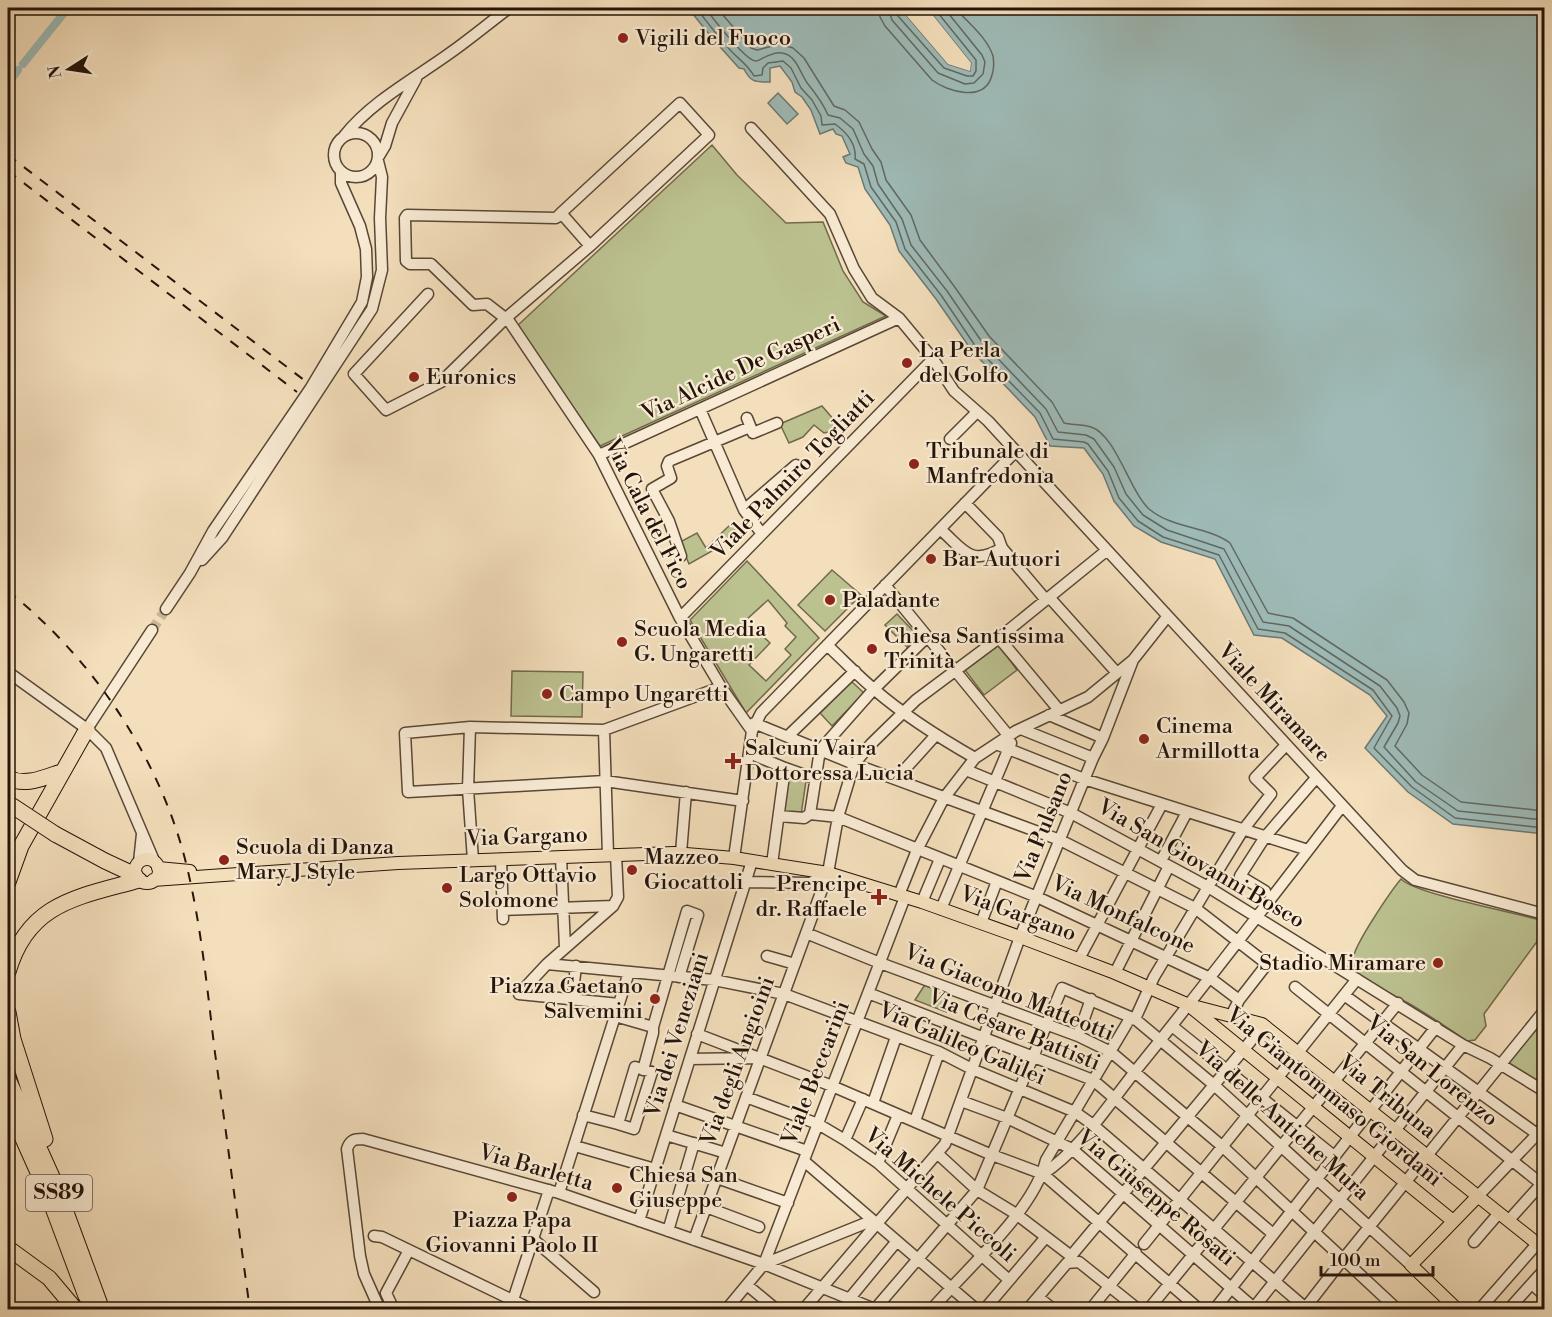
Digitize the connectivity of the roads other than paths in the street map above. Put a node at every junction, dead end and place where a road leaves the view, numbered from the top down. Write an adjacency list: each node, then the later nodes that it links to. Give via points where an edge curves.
1 (509, 8): 2 (street)
2 (420, 73): 4 (street, via 356,121); 5 (street, via 392,123)
3 (751, 128): 11 (street, Viale Miramare, via 830,214 854,269 872,298)
4 (344, 136): 5 (street, via 356,132 368,135 376,144); 6 (street, via 334,153)
5 (379, 158): 6 (street, via 370,174 350,177); 28 (street, via 382,270 372,309 222,538)
6 (341, 172): 28 (street, via 341,183 366,249 367,277 362,302 310,389 213,531)
7 (561, 213): 8 (street); 8 (street, via 680,103 709,135); 10 (street, via 556,218 407,214 406,261 431,264 473,305 487,304)
8 (590, 246): 10 (street)
9 (428, 294): 10 (street, via 354,374 386,411 441,382)
10 (506, 318): 19 (street, Via Cala del Fico)
11 (899, 318): 12 (street, Viale Miramare); 13 (street, Via Alcide De Gasperi)
12 (933, 359): 14 (street, Viale Miramare, via 954,390); 24 (street, Viale Palmiro Togliatti)
13 (700, 409): 17 (street); 19 (street, Via Alcide De Gasperi)
14 (977, 411): 16 (street); 18 (street, Viale Miramare)
15 (777, 423): 17 (street, via 753,433 748,423)
16 (950, 439)
17 (713, 443): 22 (street); 27 (street, via 669,461 671,478 652,489)
18 (1015, 452): 21 (street); 26 (street, Viale Miramare)
19 (599, 455): 33 (street, Via Cala del Fico)
20 (796, 465): 22 (street)
21 (965, 503): 23 (street); 25 (street, via 998,537)
22 (744, 510): 24 (street)
23 (940, 529): 25 (street, via 969,555 980,558); 29 (street)
24 (762, 534): 33 (street, Viale Palmiro Togliatti)
25 (1002, 548): 30 (street)
26 (1106, 550): 30 (street); 32 (street, Viale Miramare)
27 (681, 556)
28 (190, 573): 31 (street)
29 (885, 585): 35 (street); 37 (street)
30 (1048, 599): 36 (street); 42 (street)
31 (166, 609)
32 (1167, 617): 38 (street, Viale Beccarini); 56 (street, Viale Miramare)
33 (680, 618): 43 (street, Via Cala del Fico)
34 (152, 630): 49 (street)
35 (927, 637): 40 (street); 44 (street)
36 (999, 638): 40 (street); 46 (street)
37 (827, 645): 39 (street); 48 (street, via 761,713)
38 (1133, 660): 42 (street, Viale Beccarini); 54 (street, Via Pulsano)
39 (855, 671): 44 (street); 52 (street)
40 (955, 671): 45 (street); 51 (street)
41 (8, 672): 49 (street)
42 (1117, 673): 46 (street, Viale Beccarini, via 1088,697)
43 (721, 687): 48 (street, Via Cala del Fico); 50 (street)
44 (874, 689): 45 (street); 58 (street)
45 (902, 711): 53 (street); 62 (street)
46 (1054, 712): 51 (street, Viale Beccarini); 54 (street)
47 (470, 727): 50 (street); 73 (street); 73 (street, via 405,733 408,792)
48 (753, 727): 52 (street); 59 (street)
49 (87, 729): 66 (highway); 87 (street, via 106,748); 111 (highway, via 21,846)
50 (604, 730): 71 (street)
51 (1015, 732): 55 (street, Viale Beccarini); 57 (street); 61 (street)
52 (788, 736): 58 (street)
53 (935, 736): 60 (street); 64 (street)
54 (1103, 738): 61 (street, Via Pulsano)
55 (996, 744): 57 (street); 60 (street, Viale Beccarini)
56 (1286, 745): 68 (street, Viale Miramare); 86 (street, via 1255,778 1271,794)
57 (1009, 749): 70 (street); 72 (street)
58 (820, 750): 62 (street); 69 (street)
59 (749, 753): 63 (street); 76 (street)
60 (975, 758): 65 (street, Viale Beccarini)
61 (1093, 758): 70 (street, Via Pulsano)
62 (854, 764): 75 (street); 85 (street, Via degli Angioini)
63 (785, 768): 69 (street); 84 (street)
64 (906, 768)
65 (966, 770): 72 (street, Via San Giovanni Bosco); 75 (street, Viale Beccarini)
66 (58, 773): 67 (highway, via 36,781 16,782); 91 (highway)
67 (8, 778)
68 (1316, 778): 79 (street, Viale Miramare); 88 (street)
69 (816, 779): 83 (street)
70 (1084, 779): 78 (street); 82 (street, Via Pulsano)
71 (606, 781): 73 (street); 74 (street); 95 (street)
72 (996, 782): 80 (street); 82 (street, Via San Giovanni Bosco)
73 (468, 789): 100 (street)
74 (686, 792): 76 (street); 94 (street)
75 (944, 798): 80 (street); 92 (street, Viale Beccarini)
76 (743, 801): 97 (street)
77 (8, 803): 106 (highway, bridge, via 112,864)
78 (1162, 804): 81 (street); 90 (street)
79 (1342, 806): 93 (street); 123 (street, Viale Miramare, via 1415,880)
80 (982, 812): 89 (street); 104 (street)
81 (1187, 812): 86 (street); 102 (street)
82 (1071, 813): 89 (street, Via Pulsano); 90 (street, Via San Giovanni Bosco)
83 (810, 814): 84 (street, Via Monfalcone, via 804,818); 85 (street, Via Monfalcone)
84 (779, 816): 103 (street)
85 (838, 817): 92 (street, Via Monfalcone); 107 (street, Via degli Angioini)
86 (1243, 830): 88 (street); 113 (street)
87 (142, 834): 106 (street); 106 (street)
88 (1265, 837): 93 (street); 109 (street)
89 (1060, 840): 108 (street); 117 (street, Via Pulsano)
90 (1138, 849): 102 (street, Via San Giovanni Bosco); 108 (street)
91 (8, 850)
92 (917, 850): 99 (street, Via Monfalcone); 116 (street, Viale Beccarini)
93 (1308, 850): 124 (street)
94 (681, 853): 95 (main road, Via Gargano); 97 (main road, Via Gargano)
95 (612, 855): 96 (main road, Via Gargano); 119 (street, via 618,897)
96 (561, 857): 98 (main road, Via Gargano); 120 (street)
97 (734, 858): 101 (main road, Via Gargano)
98 (501, 859): 100 (main road, Via Gargano); 120 (street, via 503,915)
99 (940, 859): 104 (street, Via Monfalcone); 118 (street)
100 (473, 860): 106 (main road, Via Gargano, via 226,875)
101 (752, 861): 103 (main road, Via Gargano); 112 (street, Via dei Veneziani)
102 (1165, 863): 113 (street, Via San Giovanni Bosco); 114 (street)
103 (772, 864): 107 (main road, Via Gargano)
104 (958, 866): 110 (street, Via Monfalcone); 122 (street)
105 (1227, 869): 109 (street)
106 (145, 870): 139 (highway, via 52,908 29,928)
107 (828, 873): 112 (street, via 810,883); 116 (main road, Via Gargano); 127 (street, Via degli Angioini)
108 (1125, 873): 114 (street); 126 (street)
109 (1240, 876): 115 (street)
110 (997, 881): 117 (street, Via Monfalcone); 125 (street)
111 (8, 882)
112 (745, 882): 146 (street, Via dei Veneziani)
113 (1208, 887): 121 (street); 124 (street, Via San Giovanni Bosco)
114 (1157, 889): 121 (street); 129 (street)
115 (1265, 891)
116 (902, 896): 118 (main road, Via Gargano); 135 (street, Viale Beccarini)
117 (1037, 897): 126 (street, Via Monfalcone); 128 (street, Via Pulsano)
118 (921, 902): 122 (main road, Via Gargano)
119 (613, 906): 120 (street); 131 (street)
120 (563, 908): 131 (street)
121 (1196, 908): 130 (street); 133 (street)
122 (941, 909): 125 (main road, Via Gargano)
123 (1545, 914)
124 (1257, 917): 130 (street); 145 (street, Via San Giovanni Bosco)
125 (981, 923): 128 (main road, Via Gargano)
126 (1097, 925): 129 (street, Via Monfalcone); 134 (street)
127 (806, 933): 135 (street, Via Giacomo Matteotti); 137 (street, Via degli Angioini)
128 (1020, 937): 134 (main road, Via Gargano); 157 (street, Via Pulsano)
129 (1131, 941): 133 (street, Via Monfalcone); 141 (street)
130 (1238, 942): 144 (street); 154 (street, via 1267,964)
131 (565, 948): 136 (street)
132 (767, 956): 137 (street, Via degli Angioini)
133 (1166, 957): 144 (street, Via Monfalcone); 148 (street)
134 (1079, 959): 141 (main road, Via Gargano)
135 (880, 963): 149 (street, Viale Beccarini); 157 (street, Via Giacomo Matteotti)
136 (547, 964): 138 (street, Via Galileo Galilei); 153 (street, via 519,994)
137 (795, 964): 150 (street, Via degli Angioini)
138 (576, 966): 140 (street, Via Galileo Galilei); 153 (street)
139 (8, 972)
140 (629, 972): 142 (street, Via Galileo Galilei); 156 (street)
141 (1114, 973): 148 (main road, Via Gargano)
142 (667, 975): 143 (street, Via Galileo Galilei); 143 (street, via 687,911 698,915); 170 (street)
143 (679, 976): 146 (street, Via Galileo Galilei)
144 (1210, 978): 154 (street, Via Monfalcone); 158 (street)
145 (1356, 979): 151 (street); 155 (street, Via San Giovanni Bosco)
146 (714, 980): 150 (street, Via Galileo Galilei); 172 (street, Via dei Veneziani)
147 (1295, 987): 161 (street, Via San Lorenzo)
148 (1150, 988): 158 (main road, Via Gargano); 164 (street)
149 (868, 993): 165 (street, Viale Beccarini); 175 (street, Via Cesare Battisti)
150 (784, 994): 165 (street, Via Galileo Galilei); 185 (street, Via degli Angioini)
151 (1344, 995): 161 (street); 166 (street)
152 (1091, 999): 164 (street, Via delle Antiche Mura); 167 (street, Via delle Antiche Mura, via 1062,988); 174 (street)
153 (572, 1000): 156 (street)
154 (1239, 1000): 163 (street)
155 (1398, 1003): 166 (street); 169 (street, Via San Giovanni Bosco)
156 (619, 1005): 162 (street)
157 (995, 1005): 167 (street, Via Giacomo Matteotti); 175 (street, Via Pulsano)
158 (1189, 1005): 163 (main road, Via Tribuna); 168 (street); 180 (main road, Via Giantommaso Giordani)
159 (1545, 1011): 187 (street)
160 (8, 1012): 276 (highway, SS89, via 13,1039)
161 (1329, 1014): 177 (street, Via San Lorenzo); 183 (street)
162 (615, 1016): 170 (street); 214 (street)
163 (1231, 1016): 183 (main road, Via Tribuna, via 1262,1024)
164 (1135, 1019): 176 (street, Via delle Antiche Mura); 182 (street, via 1130,1020)
165 (857, 1022): 173 (street, Via Galileo Galilei); 199 (street, Viale Beccarini)
166 (1382, 1023): 177 (street); 179 (street)
167 (1046, 1025): 174 (street, Via Giacomo Matteotti); 184 (street)
168 (1172, 1026): 176 (street); 191 (street)
169 (1436, 1026): 178 (street, Via San Giovanni Bosco); 179 (street)
170 (653, 1027): 190 (street)
171 (1260, 1030): 180 (street)
172 (698, 1034): 185 (street); 186 (street, Via dei Veneziani)
173 (896, 1036): 181 (street, Via Galileo Galilei); 207 (street)
174 (1078, 1036): 182 (street, Via Giacomo Matteotti)
175 (984, 1037): 184 (street, Via Cesare Battisti); 189 (street, Via Pulsano)
176 (1161, 1040): 192 (street); 198 (street, Via delle Antiche Mura)
177 (1365, 1043): 193 (street, Via San Lorenzo); 197 (street)
178 (1463, 1045): 187 (street, Via San Giovanni Bosco); 188 (street)
179 (1418, 1049): 188 (street); 193 (street)
180 (1244, 1050): 191 (street); 194 (main road, Via Giantommaso Giordani)
181 (939, 1052): 189 (street, Via Galileo Galilei); 220 (street)
182 (1111, 1052): 192 (street, Via Giacomo Matteotti); 196 (street)
183 (1298, 1053): 194 (street); 197 (main road, Via Tribuna)
184 (1033, 1055): 196 (street, Via Cesare Battisti); 200 (street)
185 (760, 1058): 186 (street); 199 (street); 204 (street, Via degli Angioini)
186 (690, 1059): 210 (street, Via dei Veneziani)
187 (1500, 1065): 202 (street, Via San Giovanni Bosco); 203 (street)
188 (1445, 1068): 201 (street); 203 (street)
189 (972, 1069): 200 (street, Via Galileo Galilei); 208 (street, Via Pulsano)
190 (643, 1070): 221 (street, via 635,1067); 221 (street, via 652,1072 634,1129)
191 (1227, 1070): 198 (street); 206 (street)
192 (1136, 1071): 205 (street); 217 (street, Via Giacomo Matteotti)
193 (1401, 1071): 201 (street, Via San Lorenzo); 212 (street)
194 (1278, 1078): 206 (street); 211 (main road, Via Giantommaso Giordani)
195 (8, 1080): 276 (highway, SS89)
196 (1093, 1080): 205 (street, Via Cesare Battisti); 213 (street)
197 (1334, 1081): 211 (street); 212 (main road, Via Tribuna)
198 (1214, 1085): 216 (street, Via delle Antiche Mura); 217 (street)
199 (832, 1086): 207 (street); 222 (street, Viale Beccarini)
200 (1019, 1089): 213 (street, Via Galileo Galilei); 219 (street)
201 (1426, 1091): 218 (street, Via San Lorenzo); 226 (street)
202 (1545, 1091)
203 (1478, 1092): 218 (street); 227 (street)
204 (746, 1097): 222 (street, Via Michele Piccoli); 224 (street, Via degli Angioini)
205 (1114, 1097): 223 (street); 233 (street, Via Cesare Battisti)
206 (1262, 1098): 216 (street); 225 (street)
207 (868, 1101): 215 (street); 231 (street)
208 (961, 1101): 219 (street, Via Giuseppe Rosati); 229 (street, Via Pulsano)
209 (8, 1105): 323 (highway, SS89, via 49,1197)
210 (675, 1105): 224 (street); 228 (street, Via dei Veneziani)
211 (1313, 1107): 225 (street); 230 (main road, Via Giantommaso Giordani)
212 (1370, 1110): 226 (main road, Via Tribuna); 230 (street)
213 (1075, 1112): 223 (street, Via Galileo Galilei); 232 (street)
214 (584, 1115): 221 (street); 235 (street)
215 (898, 1115): 220 (street); 247 (street)
216 (1248, 1116): 236 (street, Via delle Antiche Mura); 237 (street)
217 (1188, 1117): 233 (street); 237 (street, Via Giacomo Matteotti)
218 (1458, 1117): 242 (street); 246 (street, Via San Lorenzo)
219 (1007, 1118): 232 (street, Via Giuseppe Rosati); 241 (street)
220 (915, 1121): 229 (street)
221 (618, 1124)
222 (818, 1124): 231 (street, Via Michele Piccoli); 243 (street, Viale Beccarini)
223 (1092, 1124): 238 (street); 249 (street, Via Galileo Galilei)
224 (736, 1126): 239 (street, Via degli Angioini); 243 (street)
225 (1297, 1127): 236 (street); 244 (street)
226 (1395, 1130): 242 (main road, Via Tribuna); 245 (street)
227 (1542, 1133): 246 (street)
228 (666, 1134): 234 (street); 248 (street, Via dei Veneziani)
229 (948, 1136): 240 (street, Via Pulsano); 241 (street)
230 (1349, 1137): 244 (street); 245 (main road, Via Giantommaso Giordani)
231 (845, 1140): 247 (street, Via Michele Piccoli)
232 (1057, 1141): 238 (street, Via Giuseppe Rosati); 251 (street)
233 (1167, 1142): 249 (street); 250 (street, Via Cesare Battisti)
234 (694, 1143): 239 (street); 280 (street)
235 (574, 1146): 248 (street); 259 (street)
236 (1281, 1146): 252 (street); 254 (street, Via delle Antiche Mura)
237 (1223, 1147): 250 (street); 252 (street, Via Giacomo Matteotti)
238 (1072, 1149): 251 (street); 260 (street, Via Giuseppe Rosati)
239 (726, 1153): 253 (street, Via degli Angioini)
240 (938, 1154): 257 (street, Via Pulsano); 258 (street)
241 (992, 1155): 251 (street); 258 (street)
242 (1427, 1155): 255 (street); 261 (main road, Via Tribuna)
243 (805, 1156): 265 (street, Viale Beccarini); 273 (street)
244 (1334, 1156): 254 (street)
245 (1374, 1157): 255 (main road, Via Giantommaso Giordani); 263 (street)
246 (1513, 1161): 256 (street, Via San Lorenzo); 261 (street)
247 (879, 1163): 257 (street, Via Michele Piccoli)
248 (655, 1169): 270 (street, Via dei Veneziani)
249 (1144, 1169): 260 (street); 262 (street, Via Galileo Galilei)
250 (1203, 1173): 262 (street); 264 (street, Via Cesare Battisti)
251 (1043, 1174): 268 (street); 272 (street)
252 (1256, 1177): 264 (street); 267 (street, Via Giacomo Matteotti)
253 (717, 1178): 265 (street); 266 (street, Via degli Angioini)
254 (1316, 1179): 263 (street, Via delle Antiche Mura); 267 (street)
255 (1405, 1182): 271 (main road, Via Giantommaso Giordani); 278 (street)
256 (1544, 1184): 269 (street)
257 (907, 1190): 273 (street, Via Pulsano); 274 (street, Via Michele Piccoli)
258 (977, 1190): 268 (street); 274 (street)
259 (554, 1192): 270 (street, Via Barletta); 285 (street); 325 (street, Via Barletta, via 363,1140 349,1142 346,1149 360,1256)
260 (1123, 1194): 272 (street); 275 (street, Via Giuseppe Rosati)
261 (1478, 1196): 269 (main road, Via Tribuna); 271 (main road)
262 (1180, 1201): 275 (street); 279 (street, Via Galileo Galilei)
263 (1339, 1201): 278 (street, Via delle Antiche Mura); 281 (street)
264 (1236, 1202): 279 (street); 282 (street, Via Cesare Battisti)
265 (788, 1203): 300 (street, Viale Beccarini)
266 (706, 1207): 277 (street); 286 (street, Via degli Angioini)
267 (1292, 1210): 281 (street, Via Giacomo Matteotti); 282 (street)
268 (1017, 1214): 284 (street); 294 (street)
269 (1504, 1217): 288 (street); 289 (main road, Via Tribuna)
270 (639, 1221): 280 (street, Via Barletta)
271 (1453, 1221): 301 (main road)
272 (1100, 1222): 293 (street); 298 (street)
273 (877, 1224): 287 (street); 300 (street, via 866,1223); 310 (street, Via Pulsano)
274 (947, 1225): 294 (street, Via Michele Piccoli); 297 (street)
275 (1160, 1226): 290 (street); 295 (street, Via Giuseppe Rosati)
276 (73, 1227): 324 (highway, SS89)
277 (759, 1227)
278 (1369, 1227): 296 (street); 301 (street, Via delle Antiche Mura)
279 (1213, 1230): 295 (street); 299 (street, Via Galileo Galilei)
280 (668, 1231): 286 (street, Via Barletta)
281 (1315, 1231): 296 (street, Via Giacomo Matteotti); 304 (street)
282 (1273, 1234): 299 (street)
283 (374, 1236): 292 (street)
284 (1046, 1237): 298 (street); 303 (street)
285 (533, 1239): 312 (street); 316 (street)
286 (694, 1240): 300 (street, Via Barletta)
287 (897, 1241): 297 (street); 315 (street)
288 (1474, 1242)
289 (1542, 1243): 343 (street)
290 (1144, 1244)
291 (8, 1248): 322 (highway, via 49,1278)
292 (409, 1250): 316 (street); 326 (street, via 386,1293)
293 (1136, 1253): 305 (street); 308 (street)
294 (981, 1255): 303 (street, Via Michele Piccoli); 309 (street)
295 (1193, 1255): 305 (street); 311 (street, Via Giuseppe Rosati)
296 (1344, 1258): 319 (street); 342 (street, Via Giacomo Matteotti)
297 (918, 1259): 309 (street); 320 (street)
298 (1075, 1259): 308 (street); 314 (street)
299 (1251, 1262): 304 (street, Via Galileo Galilei); 311 (street)
300 (764, 1264): 307 (street); 310 (street, Via Barletta)
301 (1411, 1265): 318 (main road, Via delle Antiche Mura)
302 (1545, 1270): 306 (street)
303 (1009, 1280): 333 (street)
304 (1274, 1282): 319 (street, Via Galileo Galilei); 321 (street)
305 (1170, 1283): 339 (street); 340 (street)
306 (1532, 1284): 313 (street); 344 (street)
307 (747, 1285): 328 (street); 329 (street)
308 (1109, 1286): 317 (street); 336 (street)
309 (950, 1287): 331 (street); 332 (street)
310 (822, 1288): 315 (street, Via Barletta); 330 (street, Via Pulsano)
311 (1231, 1288): 321 (street, Via Giuseppe Rosati); 341 (street)
312 (594, 1292)
313 (1545, 1294)
314 (1038, 1297): 334 (street); 335 (street)
315 (849, 1298): 320 (street, Via Barletta)
316 (513, 1300): 327 (street)
317 (1127, 1300): 337 (street); 338 (street)
318 (1449, 1307)
319 (1307, 1308)
320 (876, 1309)
321 (1253, 1309)
322 (76, 1310)
323 (91, 1310)
324 (102, 1310)
325 (380, 1310)
326 (394, 1310)
327 (533, 1310)
328 (726, 1310)
329 (777, 1310)
330 (803, 1310)
331 (931, 1310)
332 (977, 1310)
333 (984, 1310)
334 (1027, 1310)
335 (1054, 1310)
336 (1090, 1310)
337 (1119, 1310)
338 (1139, 1310)
339 (1148, 1310)
340 (1200, 1310)
341 (1214, 1310)
342 (1398, 1310)
343 (1479, 1310)
344 (1508, 1310)

